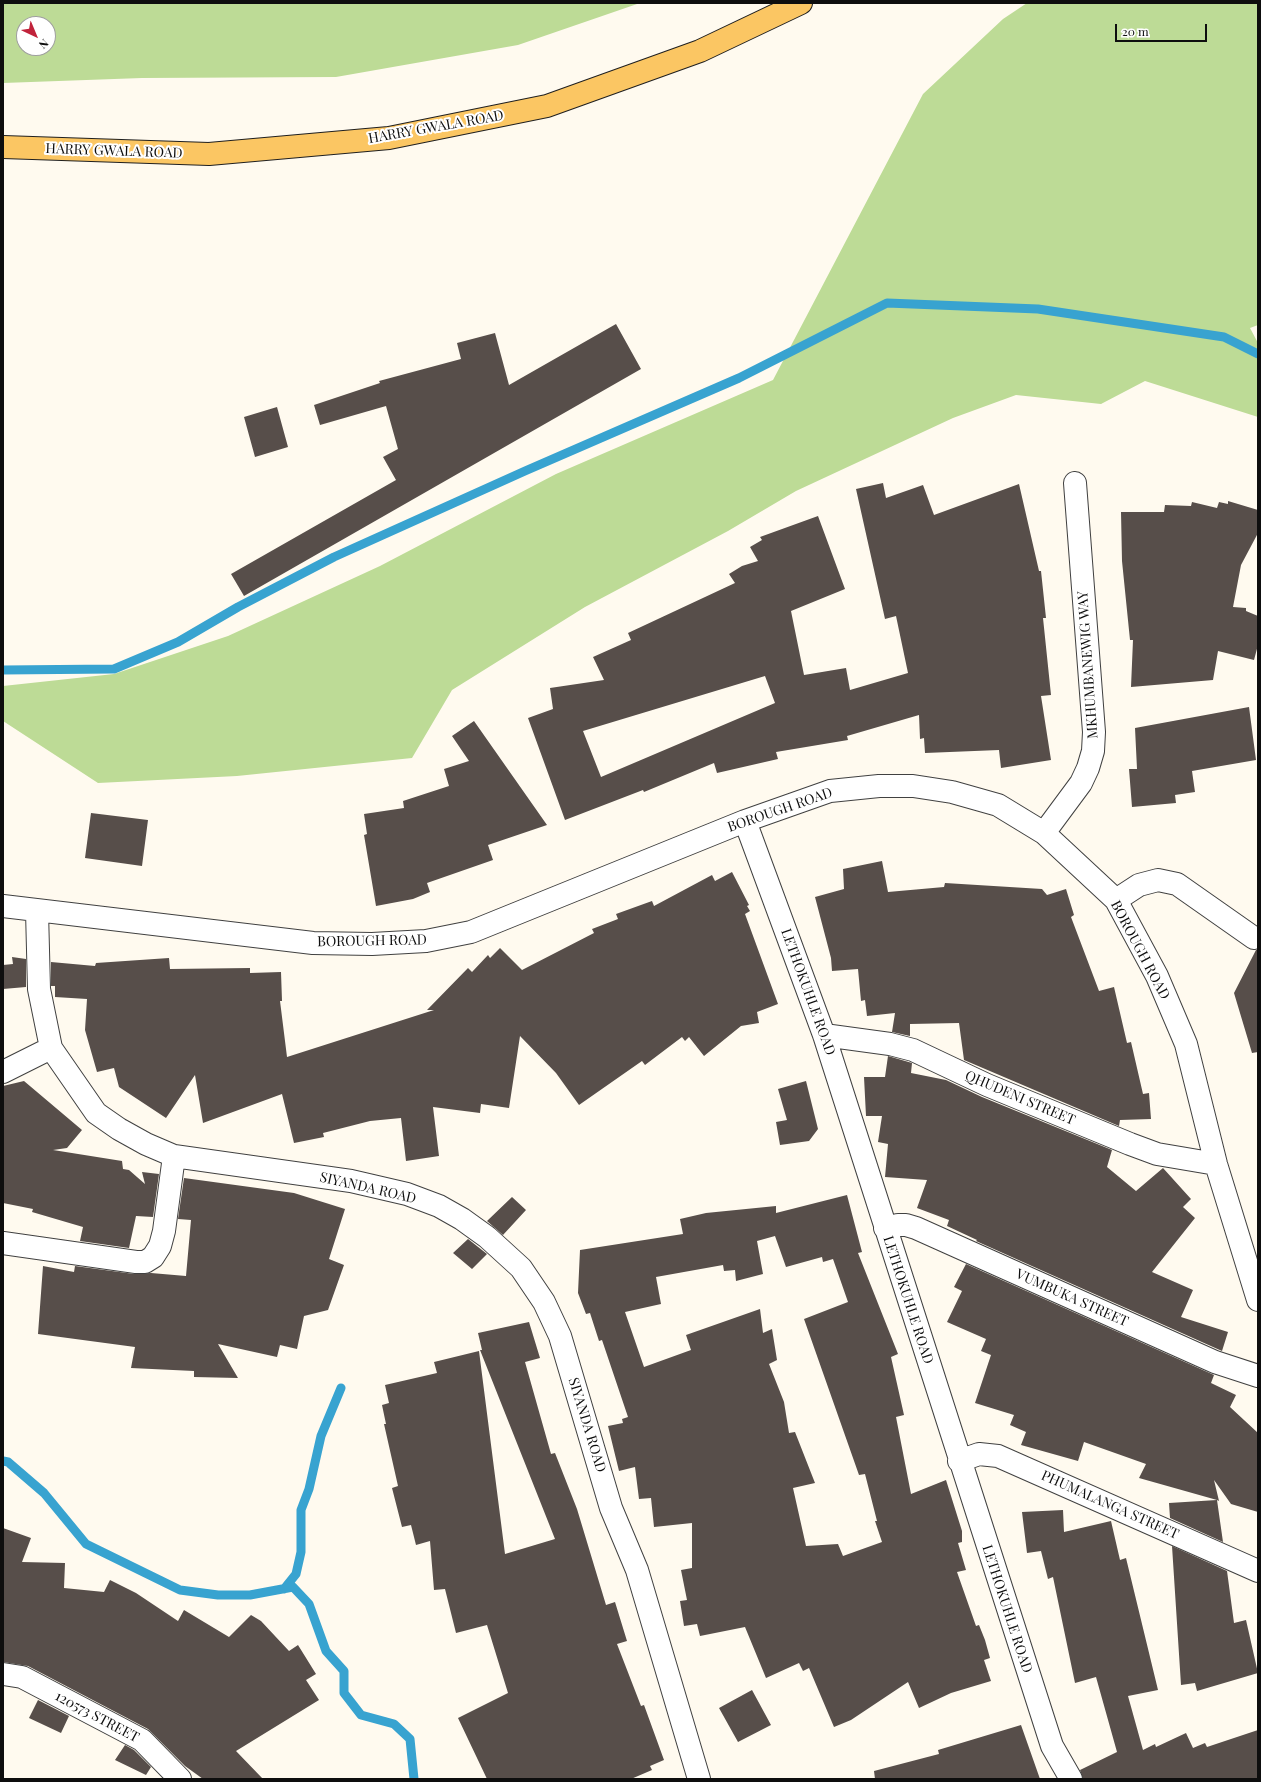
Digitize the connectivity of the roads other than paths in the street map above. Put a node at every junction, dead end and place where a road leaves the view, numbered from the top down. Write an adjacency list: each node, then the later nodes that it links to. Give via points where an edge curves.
1 (801, 3): 2 (main road, HARRY GWALA ROAD, via 700,51 547,106 389,138 209,154)
2 (3, 147)
3 (1075, 483): 5 (street, MKHUMBANEWIG WAY, via 1094,732 1093,752 1081,784)
4 (745, 821): 5 (street, BOROUGH ROAD, via 830,791 879,786 913,786 952,792 998,805); 8 (street, BOROUGH ROAD, via 471,932 426,941 372,944 313,943); 10 (street, LETHOKUHLE ROAD)
5 (1044, 833): 6 (street, BOROUGH ROAD)
6 (1116, 900): 9 (street, via 1139,885 1158,880 1177,884); 14 (street, BOROUGH ROAD, via 1157,976 1186,1044)
7 (3, 906): 8 (street, BOROUGH ROAD)
8 (37, 911): 11 (street, SIYANDA ROAD, via 39,988)
9 (1254, 938)
10 (824, 1035): 14 (street, QHUDENI STREET, via 890,1044 913,1050 987,1085 1130,1144 1157,1154); 15 (street, LETHOKUHLE ROAD)
11 (51, 1048): 12 (street); 13 (street, SIYANDA ROAD, via 96,1112 132,1136)
12 (3, 1072)
13 (174, 1156): 16 (street, via 160,1246 153,1257 145,1262); 23 (street, SIYANDA ROAD, via 351,1181 408,1194 439,1206 462,1219 487,1237 521,1268 544,1302 560,1336 611,1508 637,1570)
14 (1216, 1164): 17 (street, BOROUGH ROAD)
15 (885, 1228): 18 (street, VUMBUKA STREET, via 898,1225 916,1228 1215,1362); 19 (street, LETHOKUHLE ROAD)
16 (3, 1243)
17 (1258, 1300)
18 (1258, 1376)
19 (959, 1461): 20 (street, PHUMALANGA STREET, via 979,1454 998,1456); 24 (street, LETHOKUHLE ROAD, via 1052,1746)
20 (1258, 1571)
21 (3, 1674): 22 (street, 120573 STREET, via 22,1677 142,1740)
22 (180, 1779)
23 (699, 1779)
24 (1071, 1779)

